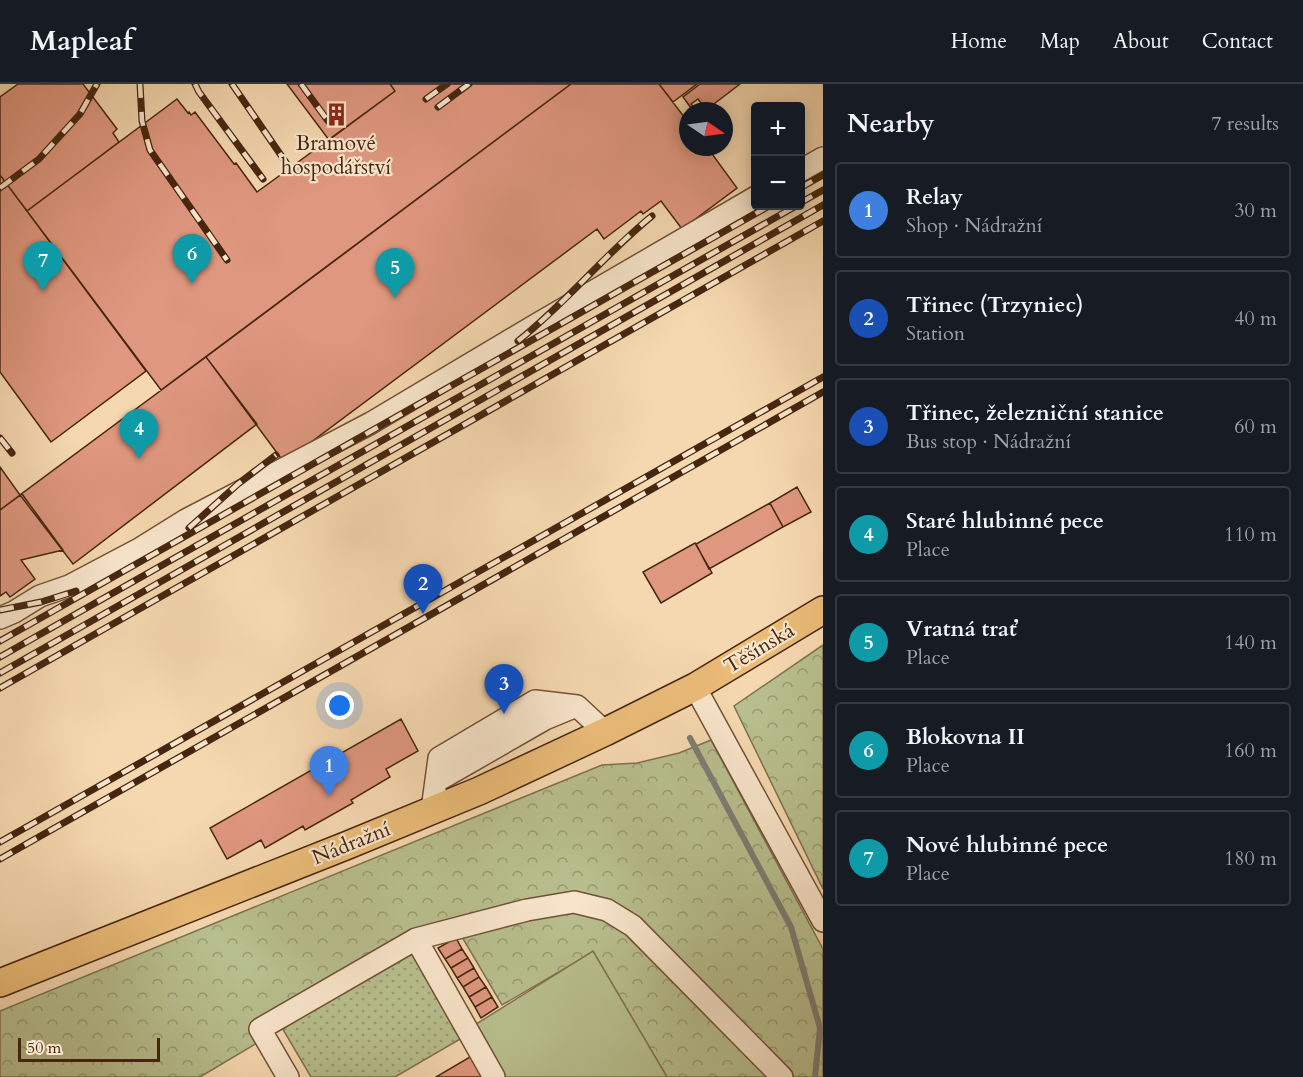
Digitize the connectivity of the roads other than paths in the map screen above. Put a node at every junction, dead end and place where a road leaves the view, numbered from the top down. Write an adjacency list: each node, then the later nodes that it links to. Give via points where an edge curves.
1 (823, 158): 2 (street)
2 (805, 169)
3 (751, 200): 5 (street, via 371,423 69,586 40,596)
4 (823, 610): 6 (main road, Těšínská)
5 (0, 618)
6 (695, 687): 7 (main road, Nádražní); 9 (street)
7 (605, 732): 8 (main road, Nádražní); 8 (street, via 577,706 535,701 440,758)
8 (432, 810): 11 (main road, Nádražní)
9 (823, 921)
10 (416, 939): 12 (street, via 260,1029); 13 (street); 14 (street, via 574,902 607,910 633,926)
11 (0, 983)
12 (288, 1077)
13 (494, 1077)
14 (782, 1077)

